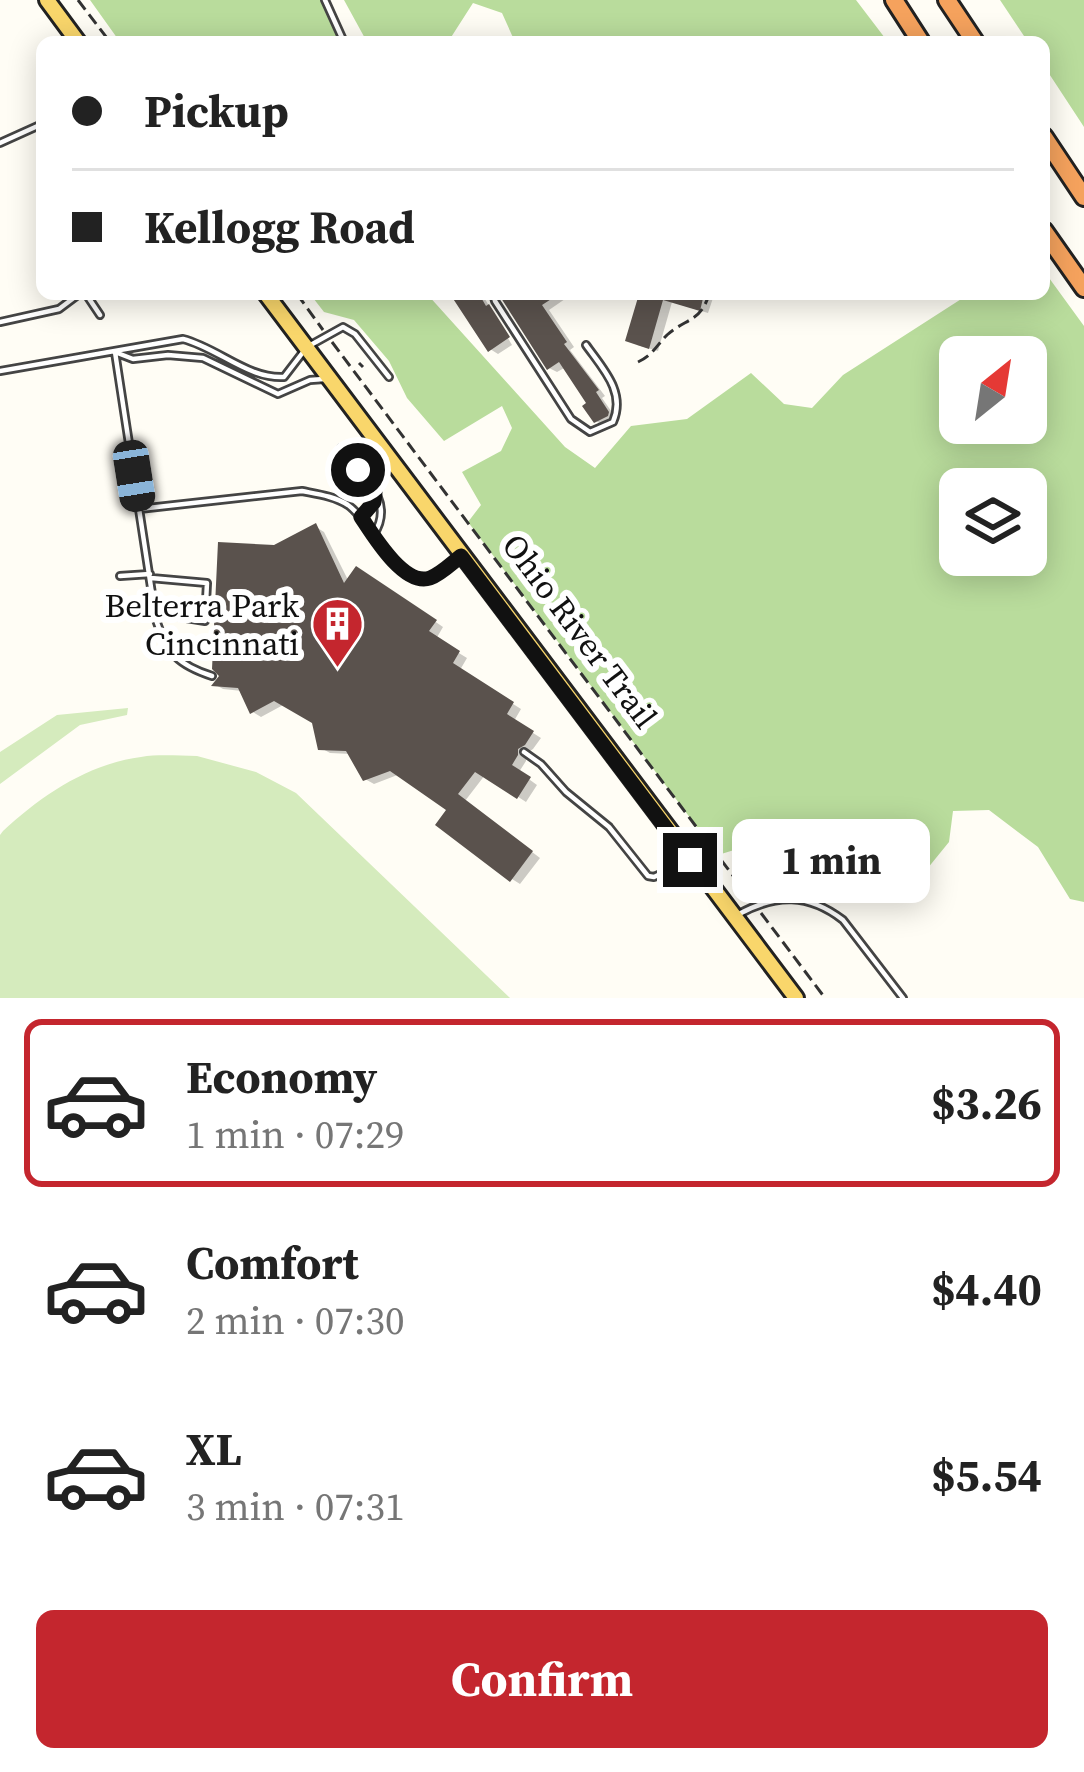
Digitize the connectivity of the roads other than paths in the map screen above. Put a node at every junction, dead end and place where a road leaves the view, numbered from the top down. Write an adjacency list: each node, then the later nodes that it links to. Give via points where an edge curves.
1 (47, 0): 5 (main road)
2 (325, 0): 6 (lane)
3 (894, 0): 7 (highway)
4 (946, 0): 8 (highway)
5 (74, 36)
6 (341, 36)
7 (917, 36)
8 (971, 36)
9 (36, 127): 10 (lane)
10 (0, 143)
11 (1050, 146): 12 (highway)
12 (1084, 197)
13 (1050, 240): 14 (highway)
14 (1084, 288)
15 (73, 300): 20 (lane)
16 (88, 300): 19 (lane)
17 (271, 300): 22 (main road)
18 (494, 300): 21 (lane, via 571,419 590,432 613,422 619,400)
19 (100, 316)
20 (0, 322)
21 (586, 345)
22 (307, 347): 23 (lane, via 284,376 272,377 183,340); 25 (lane, via 349,329); 26 (main road)
23 (115, 352): 24 (lane); 26 (lane, via 202,358 278,394); 29 (lane)
24 (0, 371)
25 (388, 377)
26 (330, 378): 32 (main road)
27 (340, 448): 28 (lane)
28 (375, 492): 30 (lane); 31 (lane, via 384,512)
29 (140, 509): 30 (lane, via 302,491 342,501); 34 (lane)
30 (361, 517): 31 (lane)
31 (374, 535): 32 (lane, via 414,578 432,578)
32 (461, 556): 38 (main road)
33 (120, 576): 34 (lane)
34 (150, 576): 35 (lane); 35 (lane, via 207,584 205,621)
35 (155, 613): 36 (lane, via 176,658)
36 (212, 676)
37 (524, 752): 38 (lane, via 609,827 648,876)
38 (690, 860): 39 (main road)
39 (734, 917): 40 (main road); 41 (lane, via 770,899 802,900 834,914)
40 (796, 998)
41 (903, 998)

